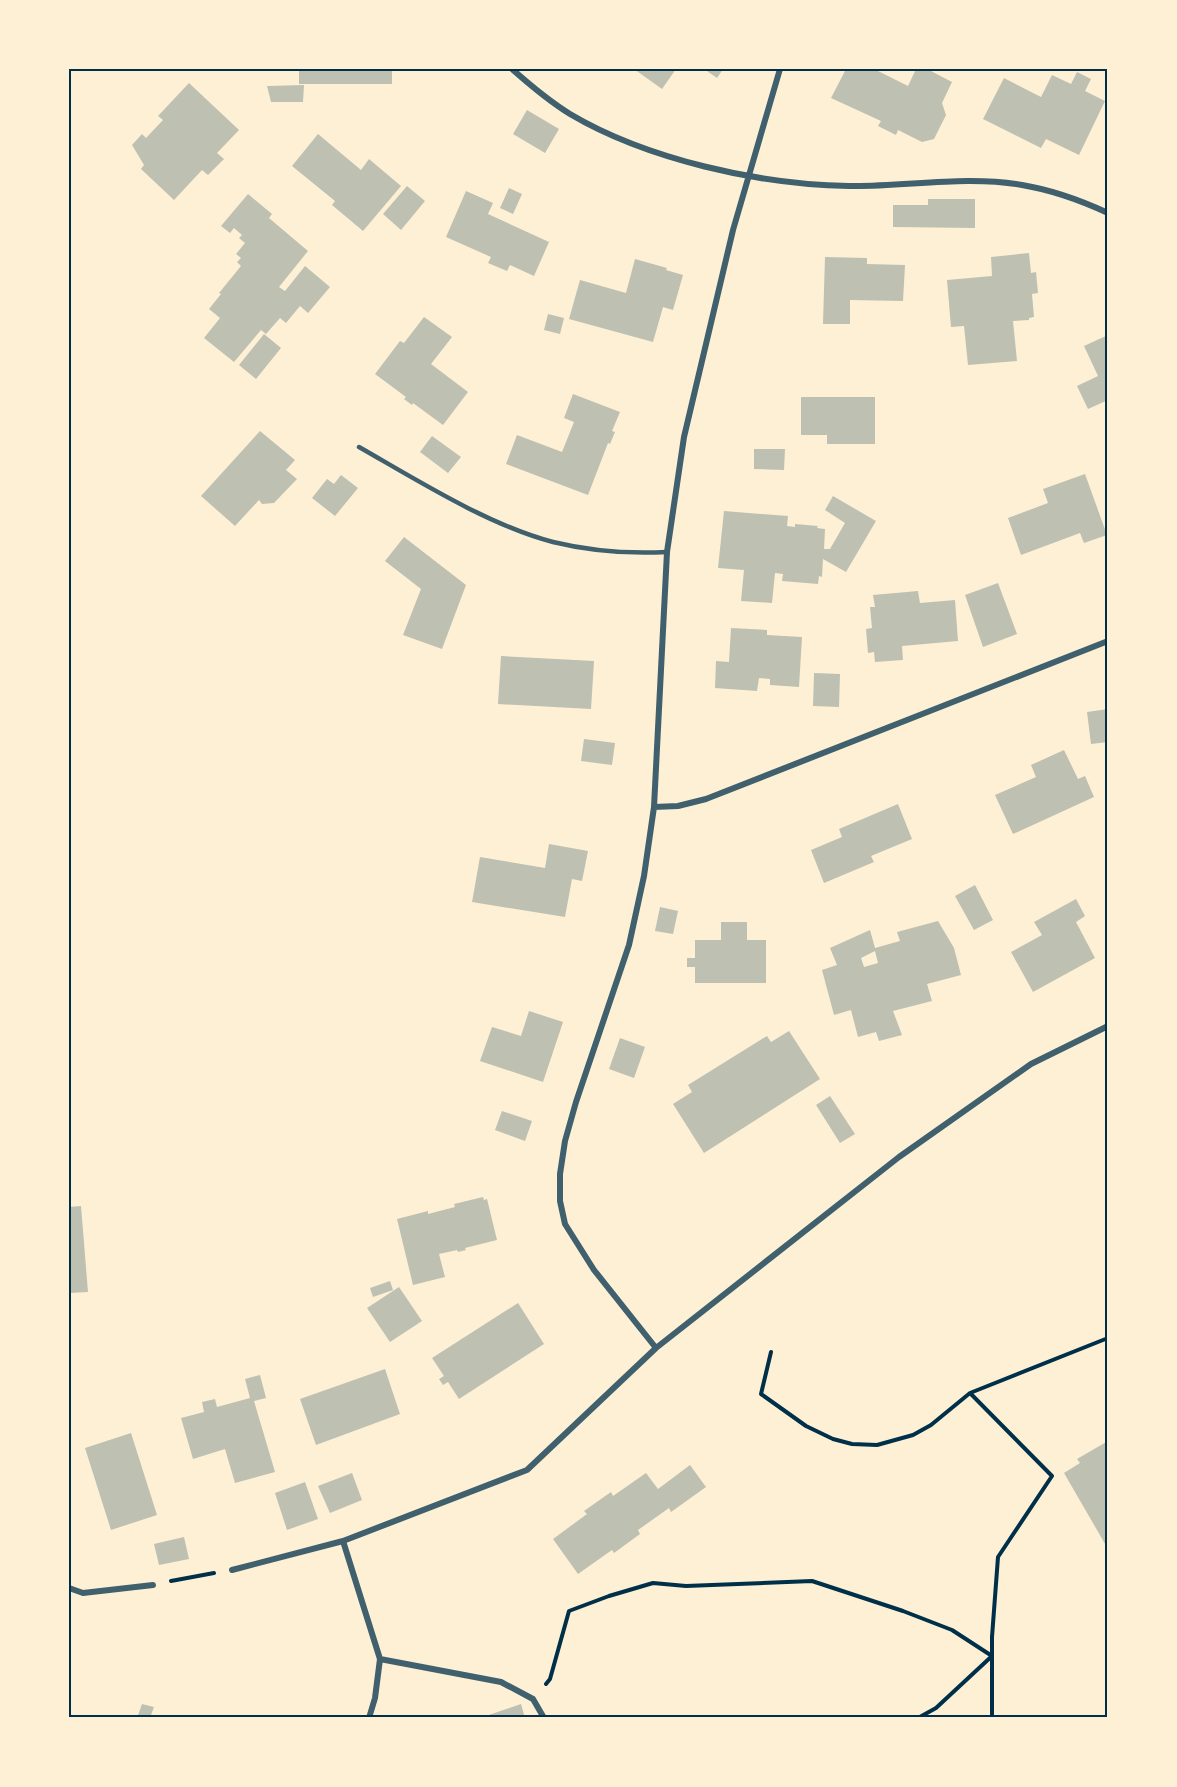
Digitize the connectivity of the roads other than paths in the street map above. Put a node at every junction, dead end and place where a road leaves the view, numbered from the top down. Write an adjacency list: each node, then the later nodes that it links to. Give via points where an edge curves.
1 (512, 69): 3 (street, via 569,113 625,143)
2 (780, 69): 3 (street)
3 (749, 175): 4 (street, via 810,185 1021,185 1074,198); 6 (street, via 696,379)
4 (1108, 213)
5 (359, 447): 6 (lane, via 436,491 499,522 552,542 633,554)
6 (667, 552): 8 (street)
7 (1108, 641): 8 (street, via 706,799)
8 (654, 807): 10 (street, via 629,945 565,1141 560,1201 566,1224 594,1270)
9 (1108, 1026): 10 (street, via 1031,1064 899,1157)
10 (657, 1347): 11 (street, via 527,1470)
11 (343, 1541): 12 (street); 15 (street)
12 (232, 1570)
13 (153, 1585): 14 (street, via 83,1593)
14 (69, 1587)
15 (380, 1659): 16 (street); 17 (street, via 501,1682 533,1699)
16 (369, 1718)
17 (544, 1718)

